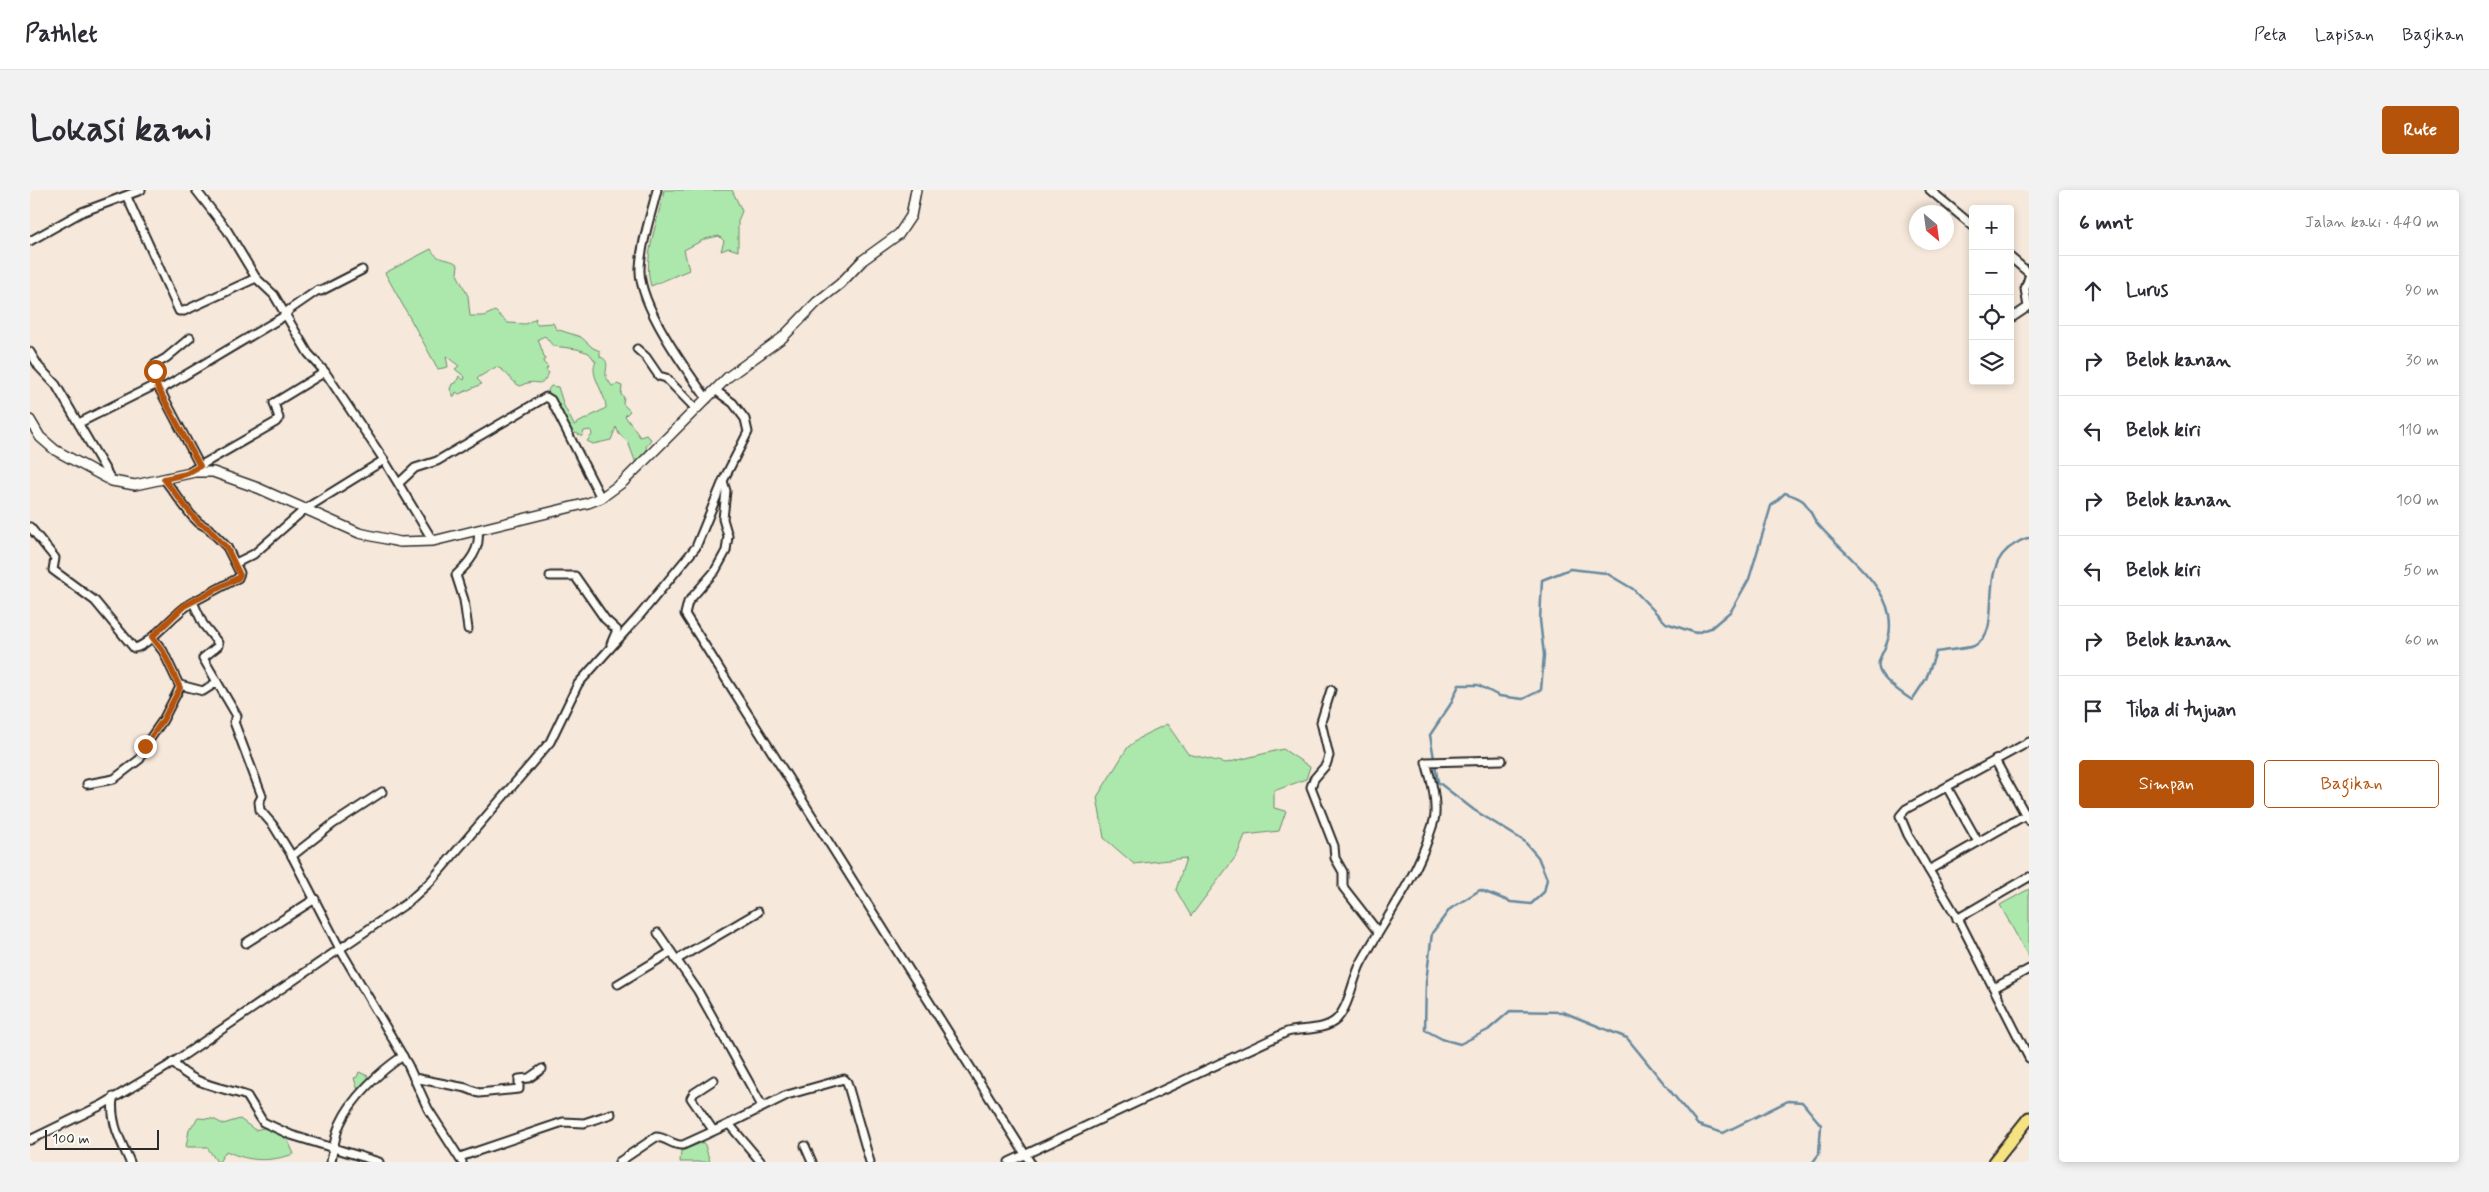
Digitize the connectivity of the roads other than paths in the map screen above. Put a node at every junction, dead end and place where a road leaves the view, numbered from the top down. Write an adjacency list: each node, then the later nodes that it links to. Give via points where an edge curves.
1 (141, 190): 6 (street)
2 (196, 190): 13 (street, via 227,230)
3 (657, 190): 22 (street, via 640,262 644,295 679,358)
4 (916, 190): 21 (street, via 911,216 899,234 863,260 790,332)
5 (1930, 190): 7 (street)
6 (127, 197): 8 (street, via 82,212); 13 (street, via 179,311 184,312)
7 (1969, 223)
8 (30, 241)
9 (2014, 260): 11 (street)
10 (362, 270): 14 (street, via 318,290 289,310)
11 (2029, 273)
12 (2029, 277): 15 (street, via 2025,289 2028,308)
13 (256, 278): 14 (street, via 274,295)
14 (286, 316): 19 (street, via 308,353); 20 (street)
15 (2014, 317)
16 (190, 338): 20 (street, via 154,365)
17 (637, 349): 23 (street, via 659,376 666,378)
18 (30, 352): 25 (street)
19 (325, 372): 26 (street); 27 (street, via 274,402 279,418 276,422)
20 (159, 388): 25 (street, via 152,386); 27 (street)
21 (715, 390): 22 (street); 31 (street, via 733,402 748,426)
22 (707, 399): 23 (street)
23 (696, 409): 33 (street, via 623,482)
24 (30, 420): 30 (street, via 40,436 55,450)
25 (79, 423): 30 (street)
26 (384, 460): 32 (street); 34 (street)
27 (200, 466): 28 (street)
28 (186, 474): 29 (street); 34 (street, via 206,472 228,476)
29 (164, 479): 30 (street, via 135,485); 38 (street, via 184,507 227,548)
30 (112, 481)
31 (723, 481): 43 (street, via 696,547); 85 (street, via 726,491 723,519 728,536 726,551 715,571 688,602 685,614)
32 (399, 483): 33 (street, via 415,468 437,461 546,397 552,400); 37 (street)
33 (601, 498): 36 (street)
34 (305, 509): 37 (street, via 371,537 400,542); 38 (street, via 254,554)
35 (30, 527): 42 (street, via 55,558 53,570 95,601 134,648)
36 (478, 531): 37 (street); 41 (street, via 480,542 456,575)
37 (433, 541)
38 (236, 563): 40 (street, via 238,578)
39 (550, 576): 43 (street, via 575,576 606,619 618,630)
40 (193, 602): 42 (street, via 175,613); 44 (street, via 203,624 218,643 203,658)
41 (468, 629)
42 (152, 637): 45 (street)
43 (608, 650): 64 (street, via 578,684 550,742 430,882 407,903)
44 (217, 682): 45 (street, via 203,691); 55 (street, via 237,716 234,722 262,796 260,810)
45 (180, 685): 50 (street, via 140,759 117,777)
46 (1331, 690): 61 (street, via 1321,722 1329,756 1311,787 1334,846 1335,858 1344,872 1342,888)
47 (2029, 742): 49 (street)
48 (1502, 760): 61 (street, via 1426,762 1434,784 1436,816 1410,882)
49 (1996, 760): 51 (street); 53 (street)
50 (87, 784)
51 (1947, 786): 54 (street); 56 (street, via 1906,809 1900,816)
52 (382, 792): 55 (street)
53 (2028, 816): 54 (street)
54 (1978, 842): 56 (street)
55 (292, 856): 58 (street)
56 (1929, 870): 60 (street)
57 (2029, 877): 60 (street)
58 (315, 899): 63 (street); 64 (street)
59 (758, 912): 66 (street)
60 (1957, 919): 69 (street)
61 (1378, 932): 85 (street, via 1359,967 1343,1009 1330,1024 1287,1032)
62 (658, 933): 65 (street)
63 (246, 943)
64 (340, 949): 71 (street); 72 (street)
65 (671, 952): 66 (street); 68 (street)
66 (676, 960): 77 (street, via 702,998)
67 (2029, 969): 69 (street)
68 (618, 984)
69 (1994, 988): 70 (street)
70 (2028, 1053)
71 (403, 1056): 74 (street); 84 (street, via 381,1073 347,1113 340,1124)
72 (174, 1062): 76 (street); 84 (street, via 185,1075 224,1091 247,1096 263,1122 291,1135)
73 (542, 1069): 74 (street, via 529,1078 519,1079 519,1089 482,1093)
74 (414, 1078): 86 (street, via 428,1109)
75 (714, 1080): 81 (street, via 691,1098)
76 (113, 1097): 82 (street); 87 (street, via 113,1122)
77 (762, 1106): 80 (street); 93 (street, via 787,1095 845,1079)
78 (611, 1114): 86 (street, via 584,1124 563,1122)
79 (2029, 1118): 96 (main road)
80 (729, 1124): 81 (street); 91 (street)
81 (713, 1130): 90 (street, via 680,1146 656,1137)
82 (30, 1140)
83 (805, 1146): 92 (street)
84 (334, 1147): 88 (street); 89 (street)
85 (1025, 1154): 94 (street); 95 (street)
86 (461, 1160)
87 (130, 1162)
88 (331, 1162)
89 (379, 1162)
90 (619, 1162)
91 (761, 1162)
92 (812, 1162)
93 (870, 1162)
94 (1009, 1162)
95 (1030, 1162)
96 (1994, 1162)

